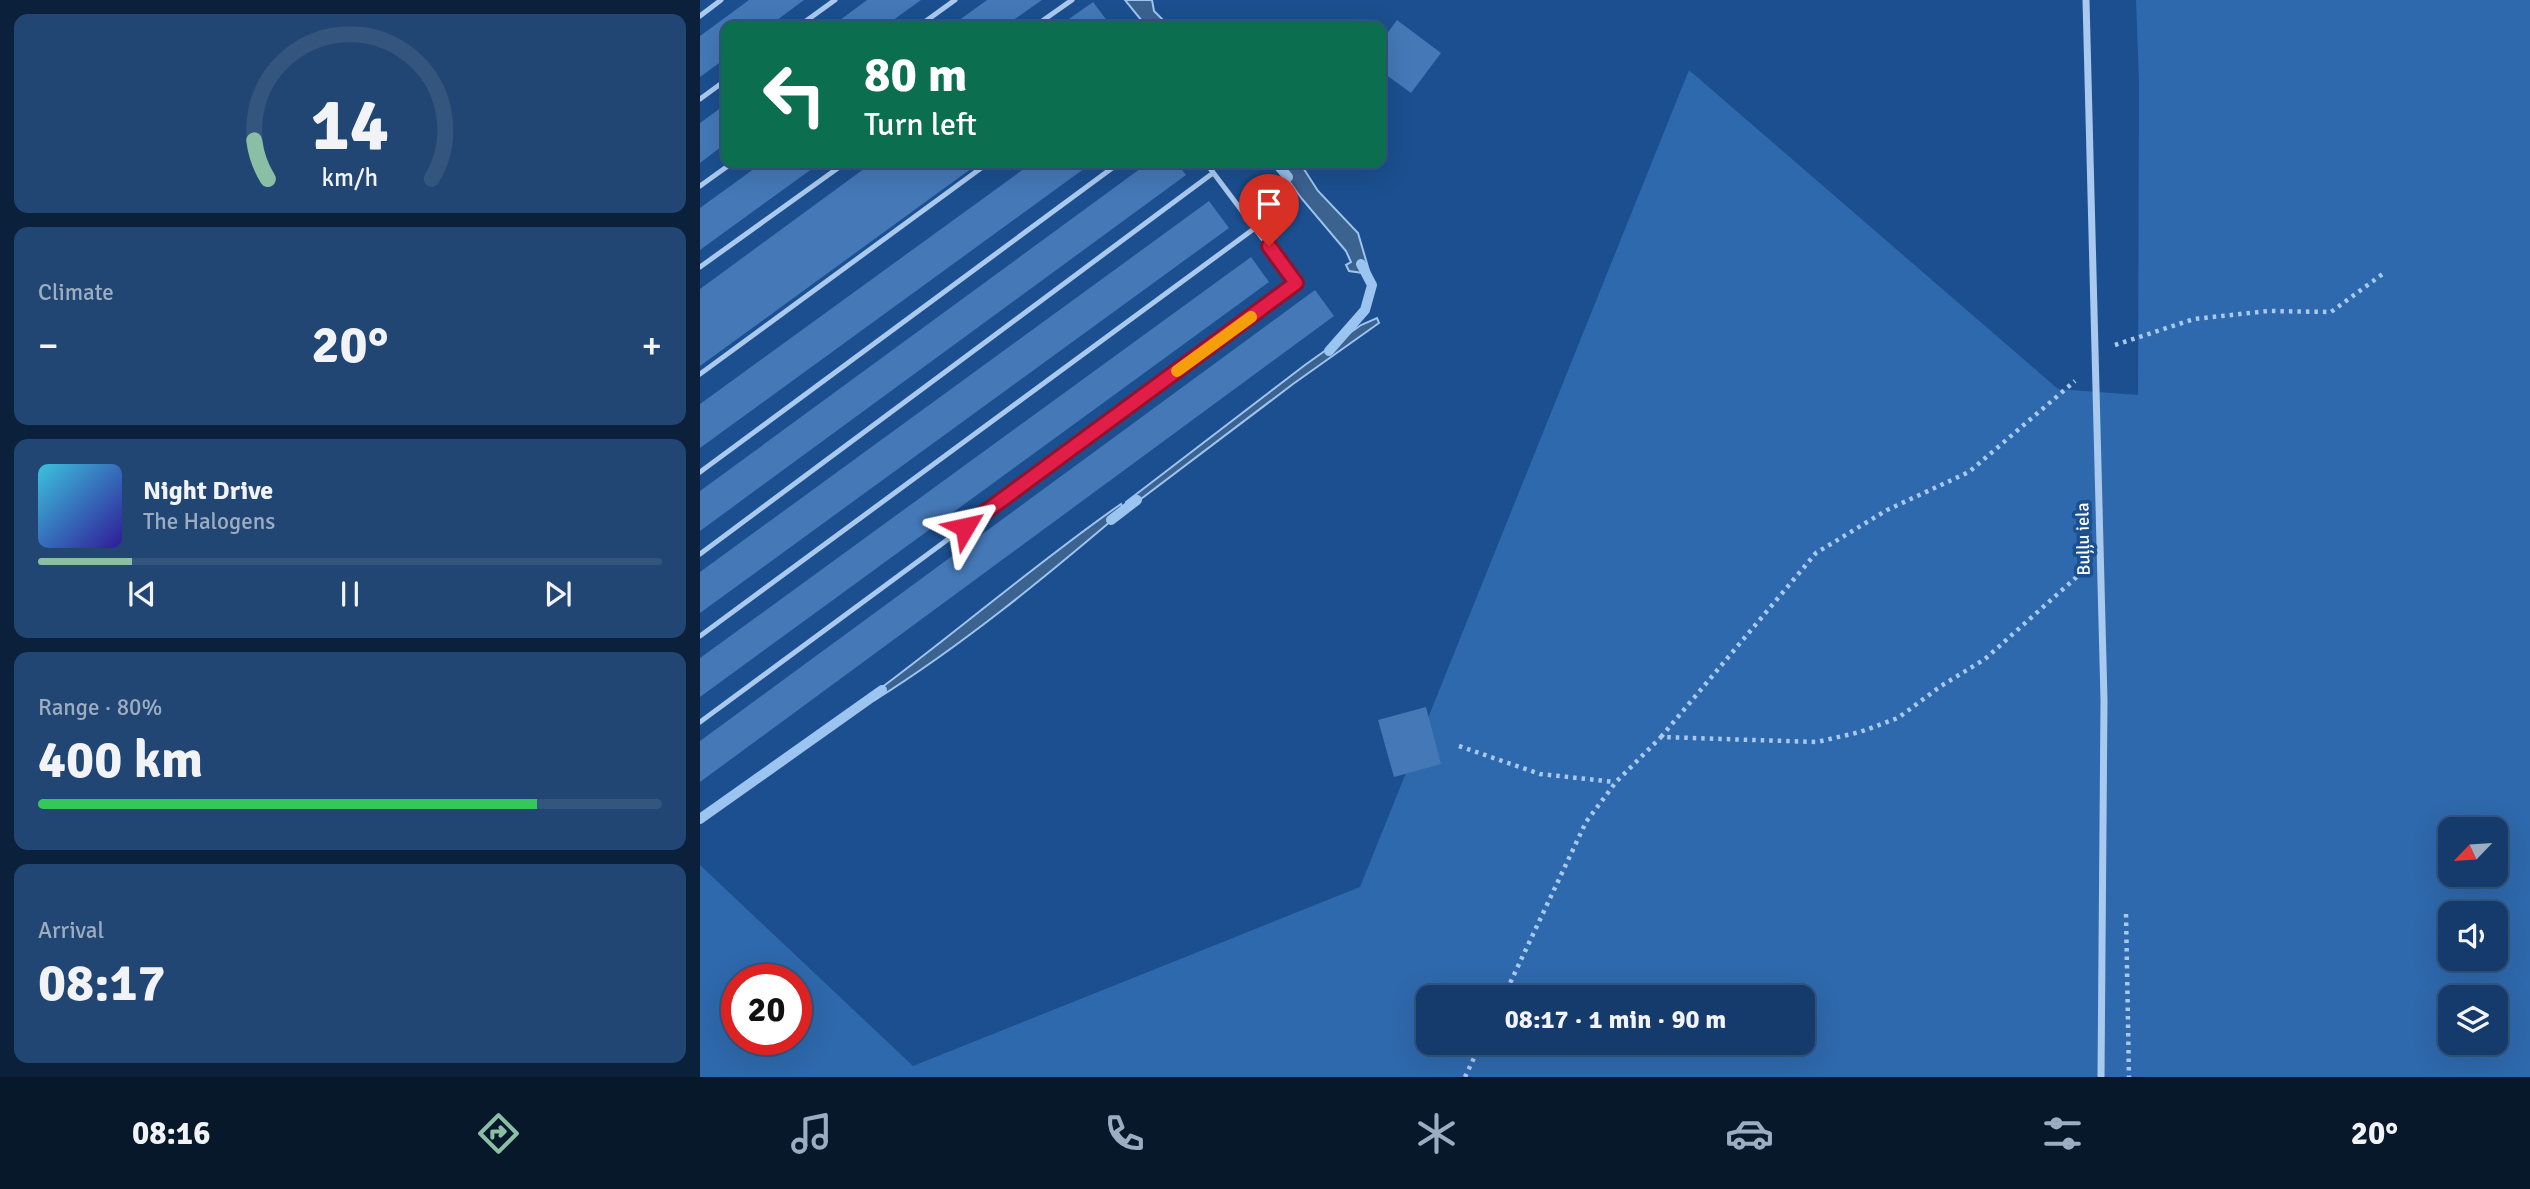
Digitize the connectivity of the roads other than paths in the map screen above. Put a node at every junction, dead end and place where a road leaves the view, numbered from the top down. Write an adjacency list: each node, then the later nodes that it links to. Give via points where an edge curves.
1 (721, 0): 6 (lane)
2 (835, 0): 7 (lane)
3 (955, 0): 8 (lane)
4 (1072, 0): 9 (lane)
5 (2086, 0): 26 (street, Buļļu iela, via 2104,700)
6 (700, 16)
7 (806, 21)
8 (926, 21)
9 (1042, 21)
10 (721, 84): 11 (lane)
11 (700, 99)
12 (725, 168): 18 (lane)
13 (838, 168): 20 (lane)
14 (981, 168): 21 (lane)
15 (1112, 168): 22 (lane)
16 (1210, 168): 17 (lane)
17 (1213, 173): 19 (lane); 23 (lane)
18 (700, 186)
19 (1255, 228): 24 (lane); 25 (lane, via 1296,283)
20 (700, 267)
21 (700, 374)
22 (700, 472)
23 (700, 554)
24 (700, 636)
25 (700, 722)
26 (2101, 1077)

